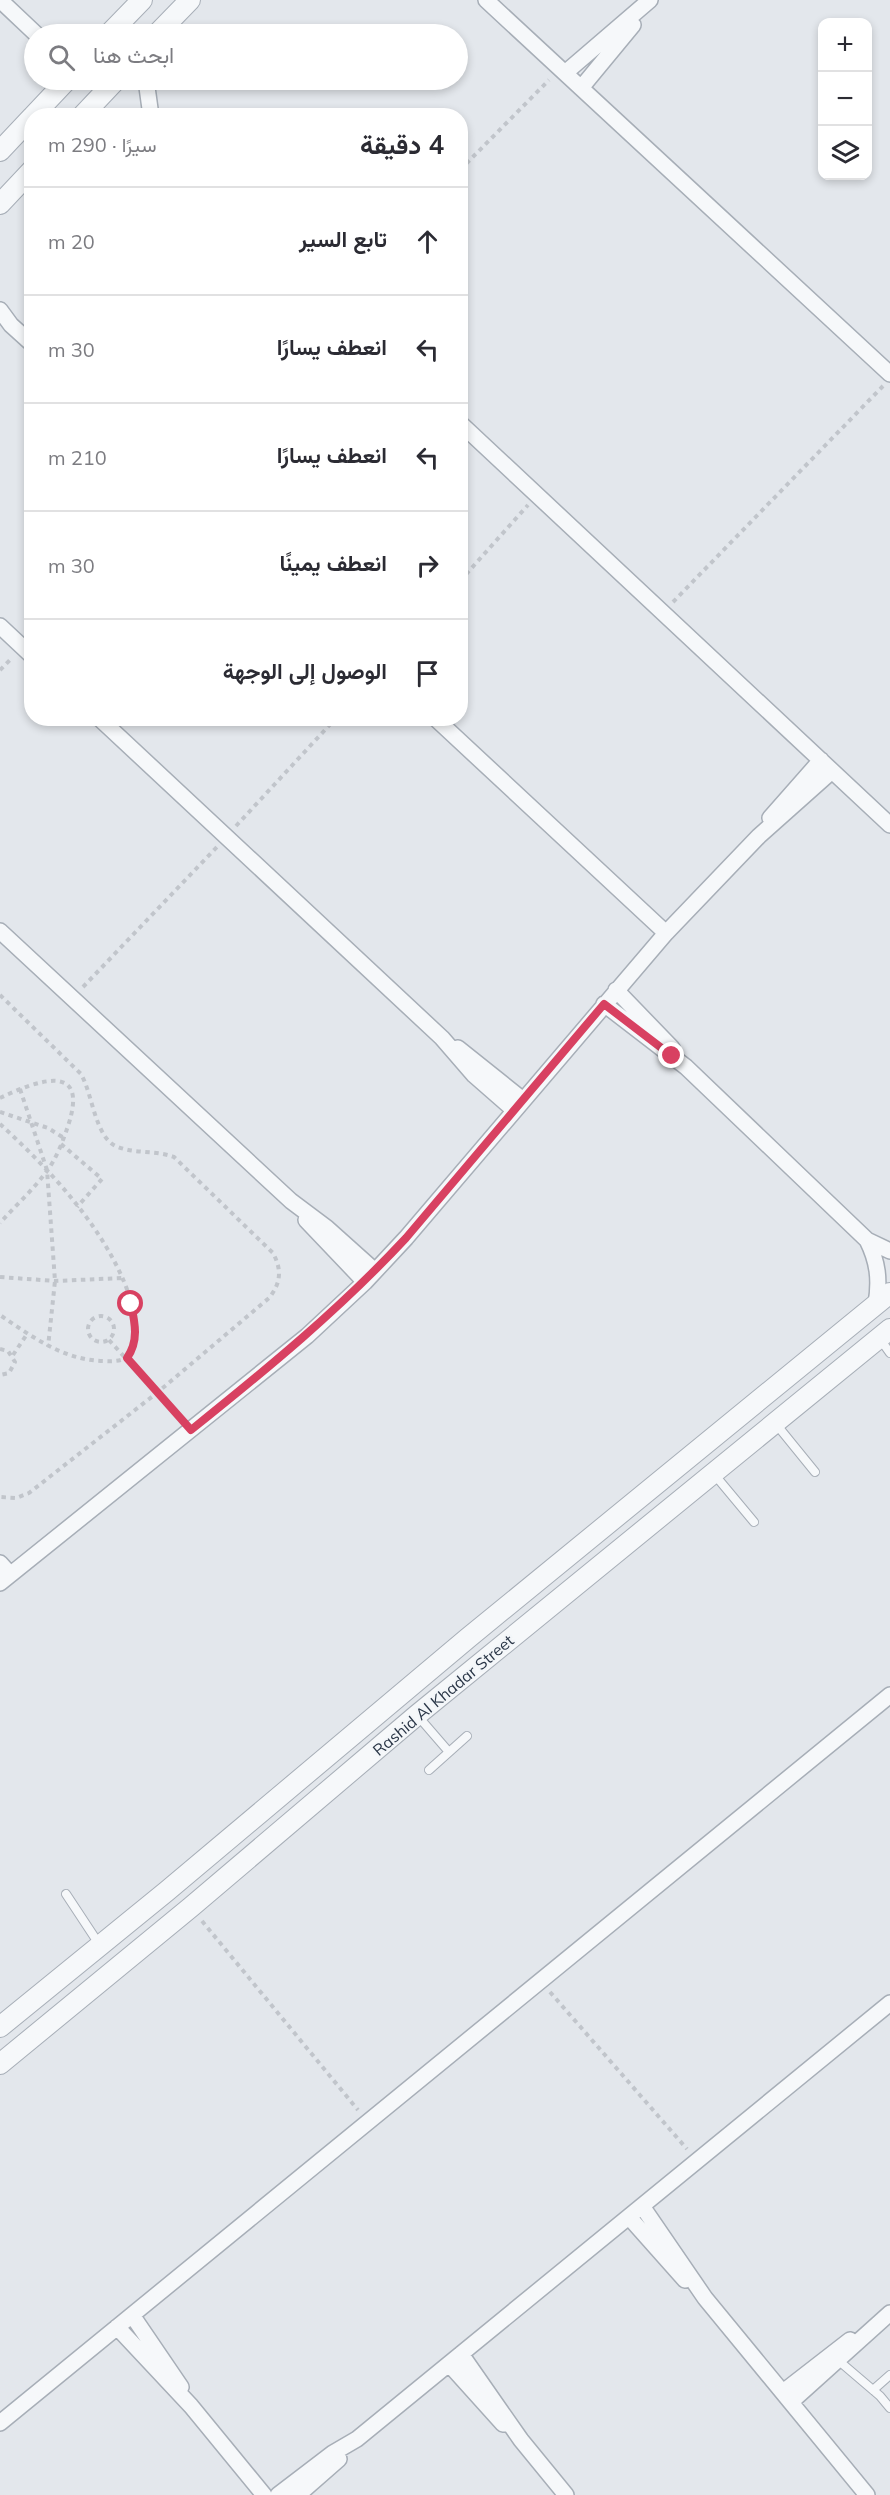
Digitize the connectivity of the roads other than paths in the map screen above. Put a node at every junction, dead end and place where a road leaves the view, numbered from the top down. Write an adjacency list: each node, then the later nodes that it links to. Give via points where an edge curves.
1 (0, 0): 6 (street)
2 (142, 0): 7 (street)
3 (190, 0): 8 (street)
4 (486, 0): 9 (street)
5 (648, 2): 9 (street); 10 (street)
6 (25, 24)
7 (119, 24)
8 (167, 24)
9 (563, 71): 10 (street)
10 (581, 88): 24 (street)
11 (57, 90): 14 (street)
12 (107, 90): 15 (street)
13 (147, 90): 16 (street)
14 (40, 108)
15 (90, 108)
16 (150, 108)
17 (24, 125): 18 (street)
18 (0, 151)
19 (24, 178): 20 (street)
20 (0, 204)
21 (0, 310): 22 (street)
22 (5, 321): 23 (street)
23 (24, 337)
24 (890, 374)
25 (468, 430): 30 (street)
26 (0, 626): 27 (street)
27 (24, 648)
28 (108, 726): 37 (street, via 442,1038 472,1058)
29 (444, 726): 33 (street)
30 (826, 765): 31 (street); 33 (street)
31 (890, 825)
32 (0, 932): 40 (street, via 291,1201 327,1227)
33 (666, 933): 34 (street)
34 (616, 990): 35 (street); 36 (street)
35 (604, 1004): 36 (street); 37 (street)
36 (686, 1067): 38 (street)
37 (518, 1105): 40 (street)
38 (867, 1240): 39 (street); 41 (street)
39 (890, 1251)
40 (370, 1277): 47 (street, via 307,1336 191,1430)
41 (883, 1299): 54 (street, Rashid Al Khadar Street, via 468,1638)
42 (886, 1340): 43 (street, Rashid Al Khadar Street)
43 (775, 1423): 44 (lane); 45 (street, Rashid Al Khadar Street)
44 (815, 1472)
45 (713, 1473): 46 (lane); 49 (street, Rashid Al Khadar Street)
46 (754, 1522)
47 (4, 1573)
48 (890, 1695): 62 (street)
49 (417, 1715): 51 (lane); 57 (street, Rashid Al Khadar Street)
50 (467, 1736): 51 (lane)
51 (448, 1752): 52 (lane)
52 (429, 1770)
53 (66, 1894): 54 (lane)
54 (100, 1946): 56 (street, Rashid Al Khadar Street)
55 (890, 2003): 58 (street)
56 (0, 2026)
57 (0, 2064)
58 (642, 2206): 59 (street); 60 (street)
59 (629, 2217): 60 (street); 65 (street)
60 (705, 2298): 70 (street)
61 (890, 2313): 64 (street)
62 (132, 2315): 63 (street); 71 (street)
63 (117, 2327): 71 (street); 73 (street)
64 (871, 2328): 66 (street); 70 (street, via 837,2349)
65 (461, 2354): 67 (street); 75 (street)
66 (839, 2361): 69 (lane); 70 (street)
67 (449, 2364): 74 (street); 75 (street)
68 (890, 2375): 69 (lane)
69 (873, 2390): 72 (lane)
70 (787, 2397): 80 (street)
71 (191, 2406): 76 (street)
72 (890, 2408)
73 (0, 2423)
74 (357, 2439): 77 (street); 78 (street)
75 (521, 2440): 79 (street)
76 (264, 2495)
77 (278, 2495)
78 (298, 2495)
79 (566, 2495)
80 (867, 2495)

